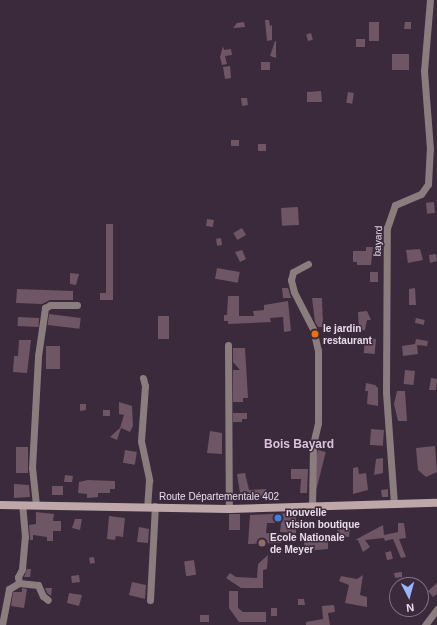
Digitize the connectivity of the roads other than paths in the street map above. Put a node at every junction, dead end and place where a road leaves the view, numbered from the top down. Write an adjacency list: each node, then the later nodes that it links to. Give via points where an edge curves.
1 (430, 0): 2 (street, bayard)
2 (434, 18): 8 (street, bayard, via 424,71 430,149 428,184 421,194 395,204 387,228 386,392)
3 (308, 264): 13 (street, via 298,266 291,280 294,292 313,329 318,350 318,423 313,445)
4 (77, 305): 11 (street, via 50,305 45,308 38,356 32,468)
5 (228, 345): 14 (street)
6 (143, 378): 12 (street, via 141,440)
7 (437, 503): 8 (main road, Route Départementale 402)
8 (394, 504): 13 (main road, Route Départementale 402)
9 (0, 505): 10 (main road, Route Départementale 402)
10 (22, 505): 11 (main road, Route Départementale 402); 15 (street, via 25,537)
11 (36, 505): 12 (main road, Route Départementale 402)
12 (151, 506): 14 (main road, Route Départementale 402); 17 (street)
13 (312, 506): 14 (main road, Route Départementale 402)
14 (229, 509)
15 (19, 583): 16 (street, via 38,586); 19 (street, via 9,589)
16 (48, 600)
17 (150, 600)
18 (437, 609): 20 (street)
19 (2, 625)
20 (425, 625)

